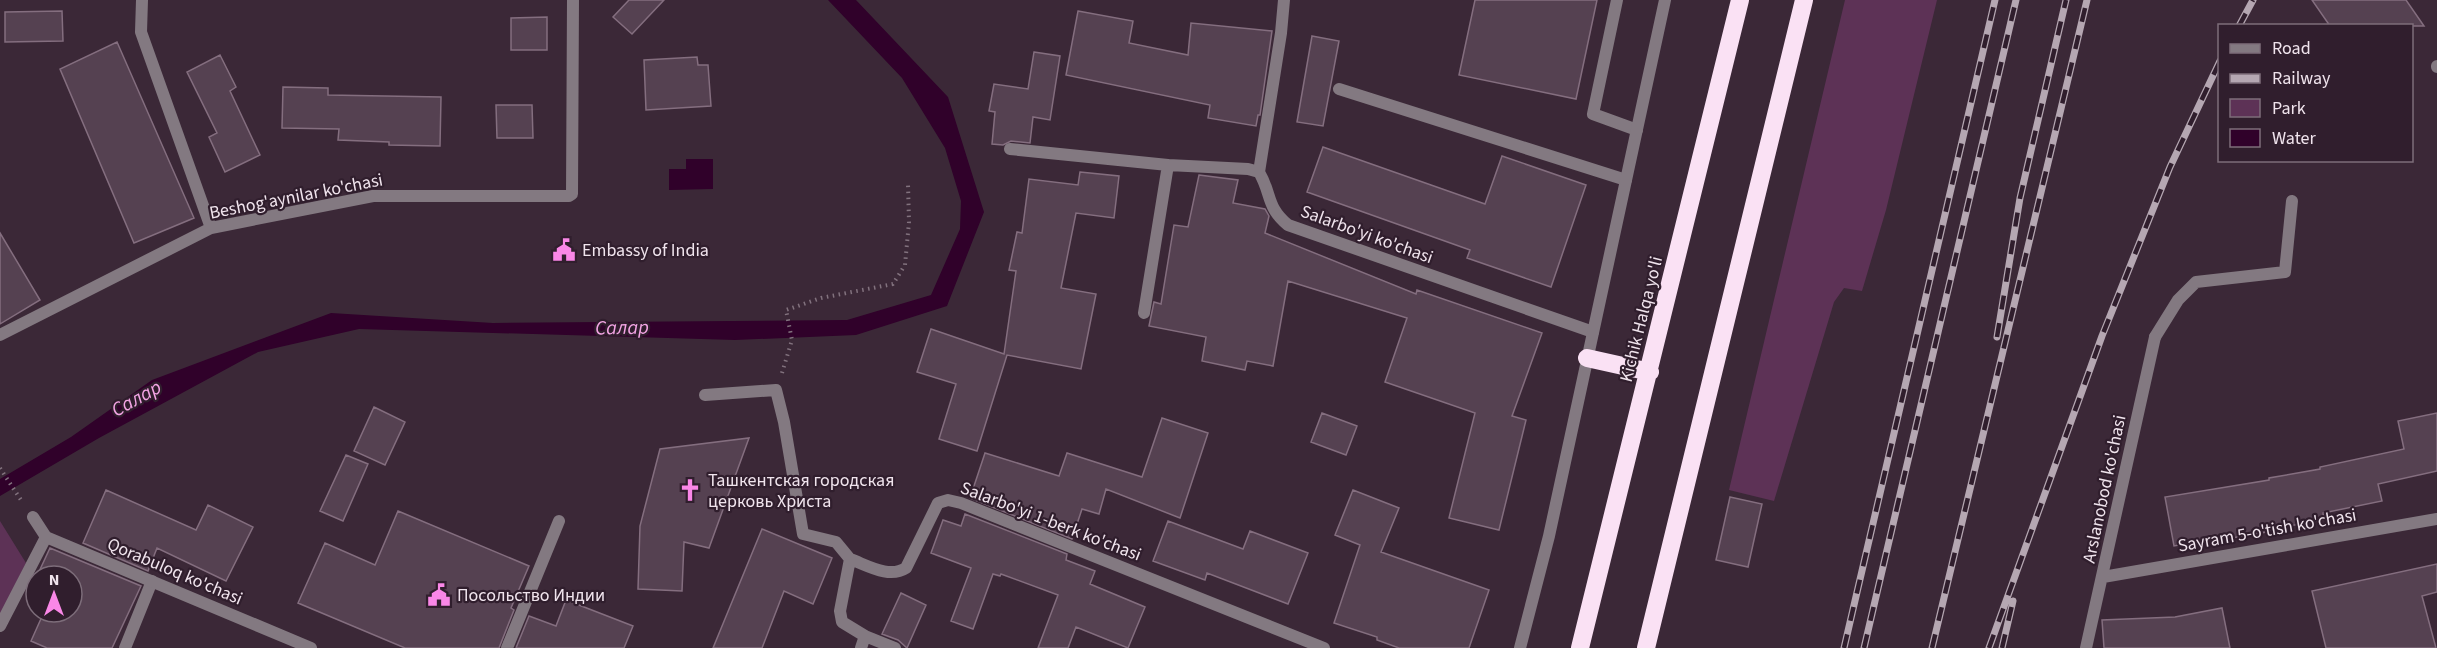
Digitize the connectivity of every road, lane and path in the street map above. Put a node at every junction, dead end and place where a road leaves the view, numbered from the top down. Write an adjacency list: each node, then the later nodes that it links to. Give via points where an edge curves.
1 (142, 0): 16 (street, via 141,32)
2 (573, 0): 16 (street, Beshog'aynilar ko'chasi, via 569,196 373,196)
3 (1284, 0): 12 (street)
4 (1617, 0): 9 (street, via 1593,114)
5 (1665, 0): 9 (street)
6 (1740, 0): 21 (highway, Kichik Halqa yo'li)
7 (1804, 0): 41 (highway)
8 (1339, 89): 13 (street)
9 (1637, 130): 13 (street)
10 (1010, 149): 11 (street)
11 (1168, 165): 12 (street); 17 (street)
12 (1259, 172): 18 (street, Salarbo'yi ko'chasi, via 1272,208 1288,225)
13 (1626, 180): 18 (street)
14 (908, 184): 22 (path, via 905,265 893,284 821,298 786,310 792,340)
15 (2292, 201): 30 (street, Arslanobod ko'chasi, via 2285,272 2196,282 2178,300 2155,337)
16 (211, 228): 19 (street, Beshog'aynilar ko'chasi)
17 (1143, 313)
18 (1593, 332): 20 (street)
19 (0, 335)
20 (1587, 358): 21 (highway); 39 (street, via 1549,536)
21 (1650, 372): 40 (highway, Kichik Halqa yo'li)
22 (776, 390): 23 (street); 29 (street, via 803,534 836,542)
23 (705, 395)
24 (0, 468): 25 (path)
25 (33, 517): 28 (street)
26 (2437, 519): 30 (street, Sayram 5-o'tish ko'chasi)
27 (559, 521): 36 (street)
28 (46, 537): 31 (street, Qorabuloq ko'chasi); 32 (street)
29 (850, 559): 33 (street, via 840,611 842,622); 38 (street, Salarbo'yi 1-berk ko'chasi, via 890,573 906,568 938,503 948,500)
30 (2103, 577): 42 (street, Arslanobod ko'chasi)
31 (152, 581): 34 (street); 35 (street, Qorabuloq ko'chasi)
32 (0, 626)
33 (863, 642): 37 (street)
34 (125, 648)
35 (311, 648)
36 (507, 648)
37 (895, 648)
38 (1324, 648)
39 (1520, 648)
40 (1580, 648)
41 (1646, 648)
42 (2086, 648)

